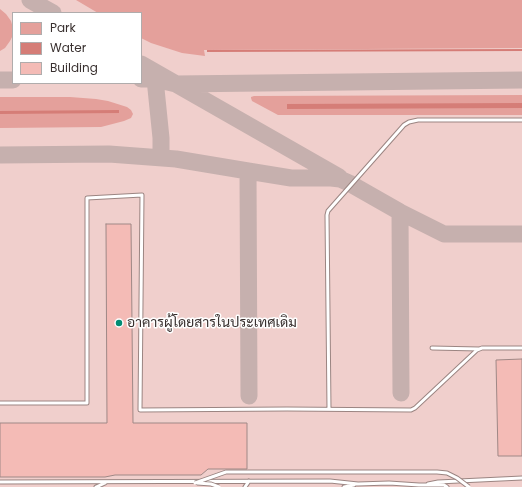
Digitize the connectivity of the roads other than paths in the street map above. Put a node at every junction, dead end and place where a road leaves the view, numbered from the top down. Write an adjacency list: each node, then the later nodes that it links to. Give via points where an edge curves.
1 (522, 120): 6 (lane, via 409,122 328,211)
2 (432, 348): 4 (lane)
3 (522, 348): 4 (lane)
4 (479, 349): 6 (lane, via 412,410)
5 (0, 403): 6 (lane, via 87,403 87,198 142,195 140,410)
6 (329, 409)
7 (522, 478): 13 (lane)
8 (210, 481): 9 (lane); 10 (lane); 15 (lane)
9 (249, 481): 12 (lane, via 330,481); 17 (lane)
10 (0, 482)
11 (195, 482): 14 (lane, via 105,483); 16 (lane, bridge); 20 (lane, bridge, via 226,472 437,472 457,478)
12 (358, 484): 13 (lane, via 389,482); 18 (lane)
13 (419, 485): 19 (lane)
14 (96, 487)
15 (210, 487)
16 (219, 487)
17 (245, 487)
18 (344, 487)
19 (447, 487)
20 (469, 487)

